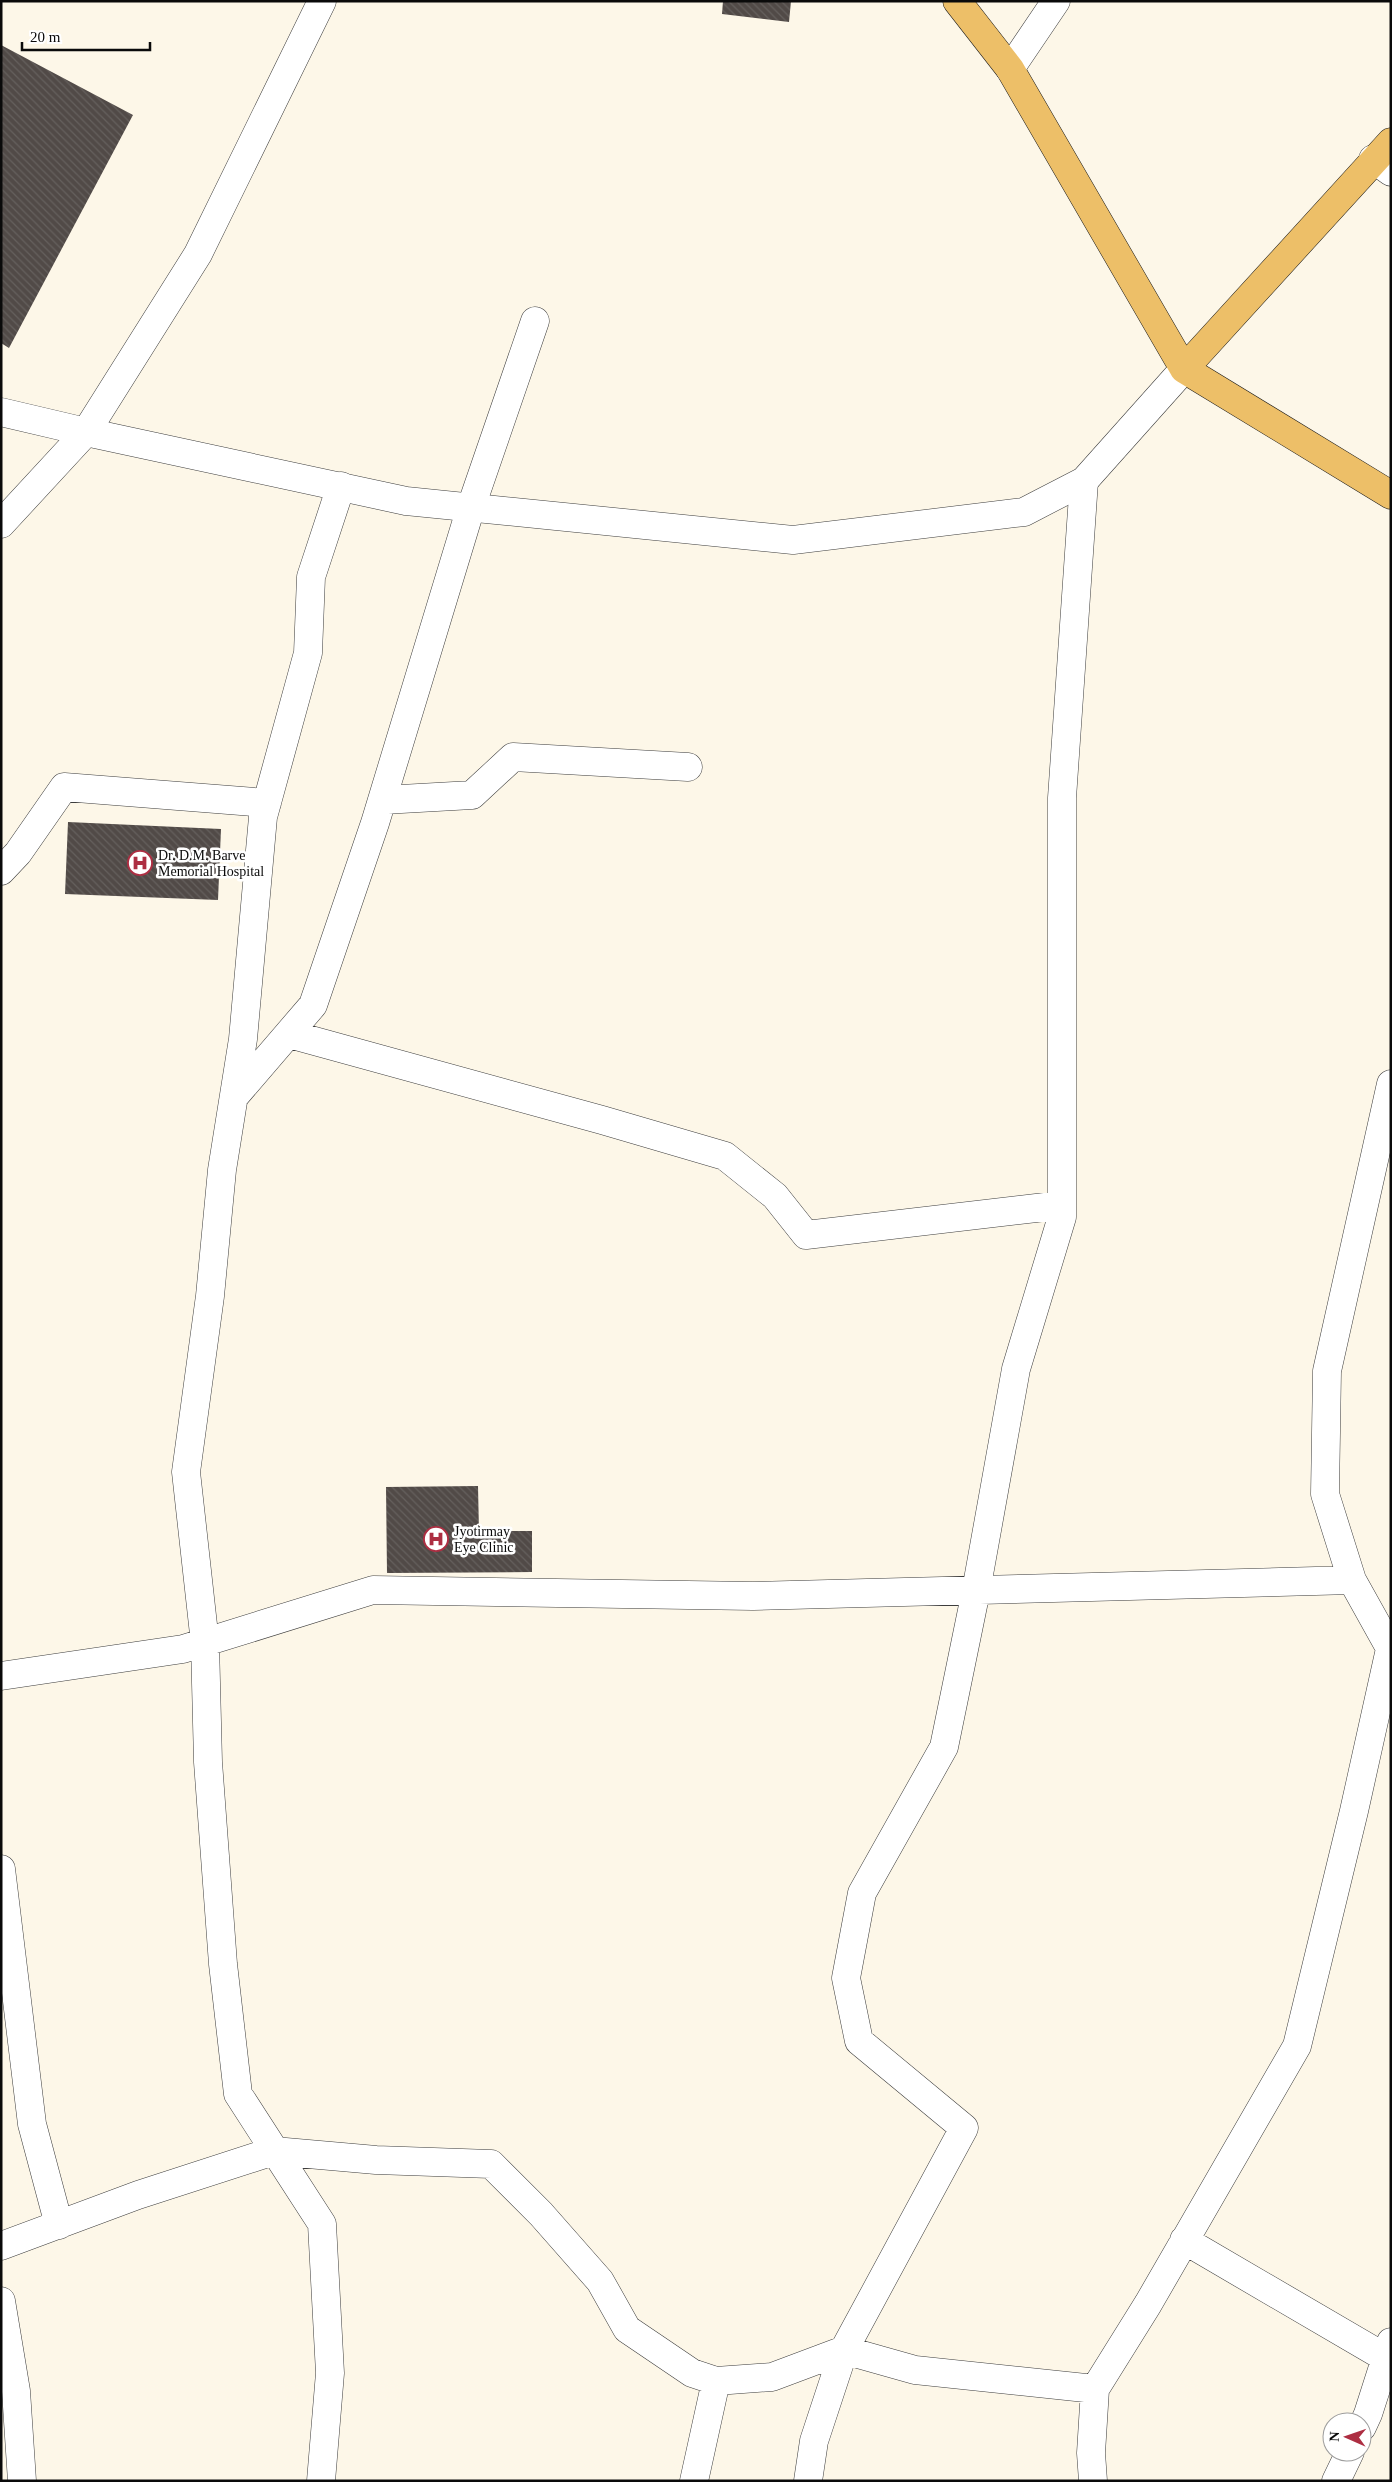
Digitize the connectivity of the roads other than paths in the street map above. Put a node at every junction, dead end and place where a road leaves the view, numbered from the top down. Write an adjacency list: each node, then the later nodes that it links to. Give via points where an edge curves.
1 (322, 1): 9 (street, via 198,254)
2 (957, 1): 4 (main road)
3 (1056, 1): 4 (street)
4 (1010, 70): 7 (main road)
5 (1385, 158): 7 (main road)
6 (535, 321): 13 (street)
7 (1184, 369): 10 (street); 12 (main road)
8 (1, 412): 9 (street)
9 (86, 432): 11 (street); 14 (street)
10 (1084, 481): 13 (street, via 1024,512 793,540); 22 (street, via 1062,798)
11 (342, 486): 13 (street, via 406,501); 17 (street, via 311,577 308,653)
12 (1391, 495)
13 (471, 507): 16 (street)
14 (1, 524)
15 (688, 767): 16 (street, via 513,757 472,795)
16 (382, 800): 19 (street, via 314,1005)
17 (267, 803): 18 (street, via 64,786 18,853); 21 (street)
18 (1, 871)
19 (288, 1034): 21 (street); 22 (street, via 725,1156 776,1196 806,1235)
20 (1391, 1084): 23 (street, via 1327,1371 1325,1494)
21 (234, 1097): 25 (street, via 222,1170 210,1296 186,1472)
22 (1062, 1205): 24 (street, via 1062,1217 1016,1369)
23 (1352, 1580): 24 (street); 26 (street)
24 (976, 1591): 25 (street, via 753,1596 372,1590); 34 (street, via 944,1747 862,1893 846,1978 859,2041 964,2128)
25 (205, 1642): 27 (street, via 183,1649); 29 (street, via 210,1781 223,1964 238,2094)
26 (1390, 1649): 31 (street, via 1297,2046)
27 (1, 1676)
28 (1, 1869): 30 (street, via 32,2124)
29 (274, 2151): 30 (street, via 138,2195); 36 (street, via 376,2160 491,2164 541,2214 600,2281 627,2328 692,2373); 41 (street, via 322,2224 330,2373)
30 (59, 2225): 32 (street)
31 (1184, 2240): 35 (street); 37 (street)
32 (1, 2246)
33 (1, 2301): 40 (street, via 16,2391)
34 (844, 2350): 36 (street, via 772,2377); 37 (street, via 915,2370); 43 (street, via 814,2442)
35 (1389, 2354): 38 (street)
36 (716, 2382): 42 (street)
37 (1095, 2389): 44 (street, via 1091,2452)
38 (1368, 2412)
39 (1345, 2462): 45 (street)
40 (22, 2481)
41 (322, 2481)
42 (694, 2481)
43 (808, 2481)
44 (1093, 2481)
45 (1336, 2481)

